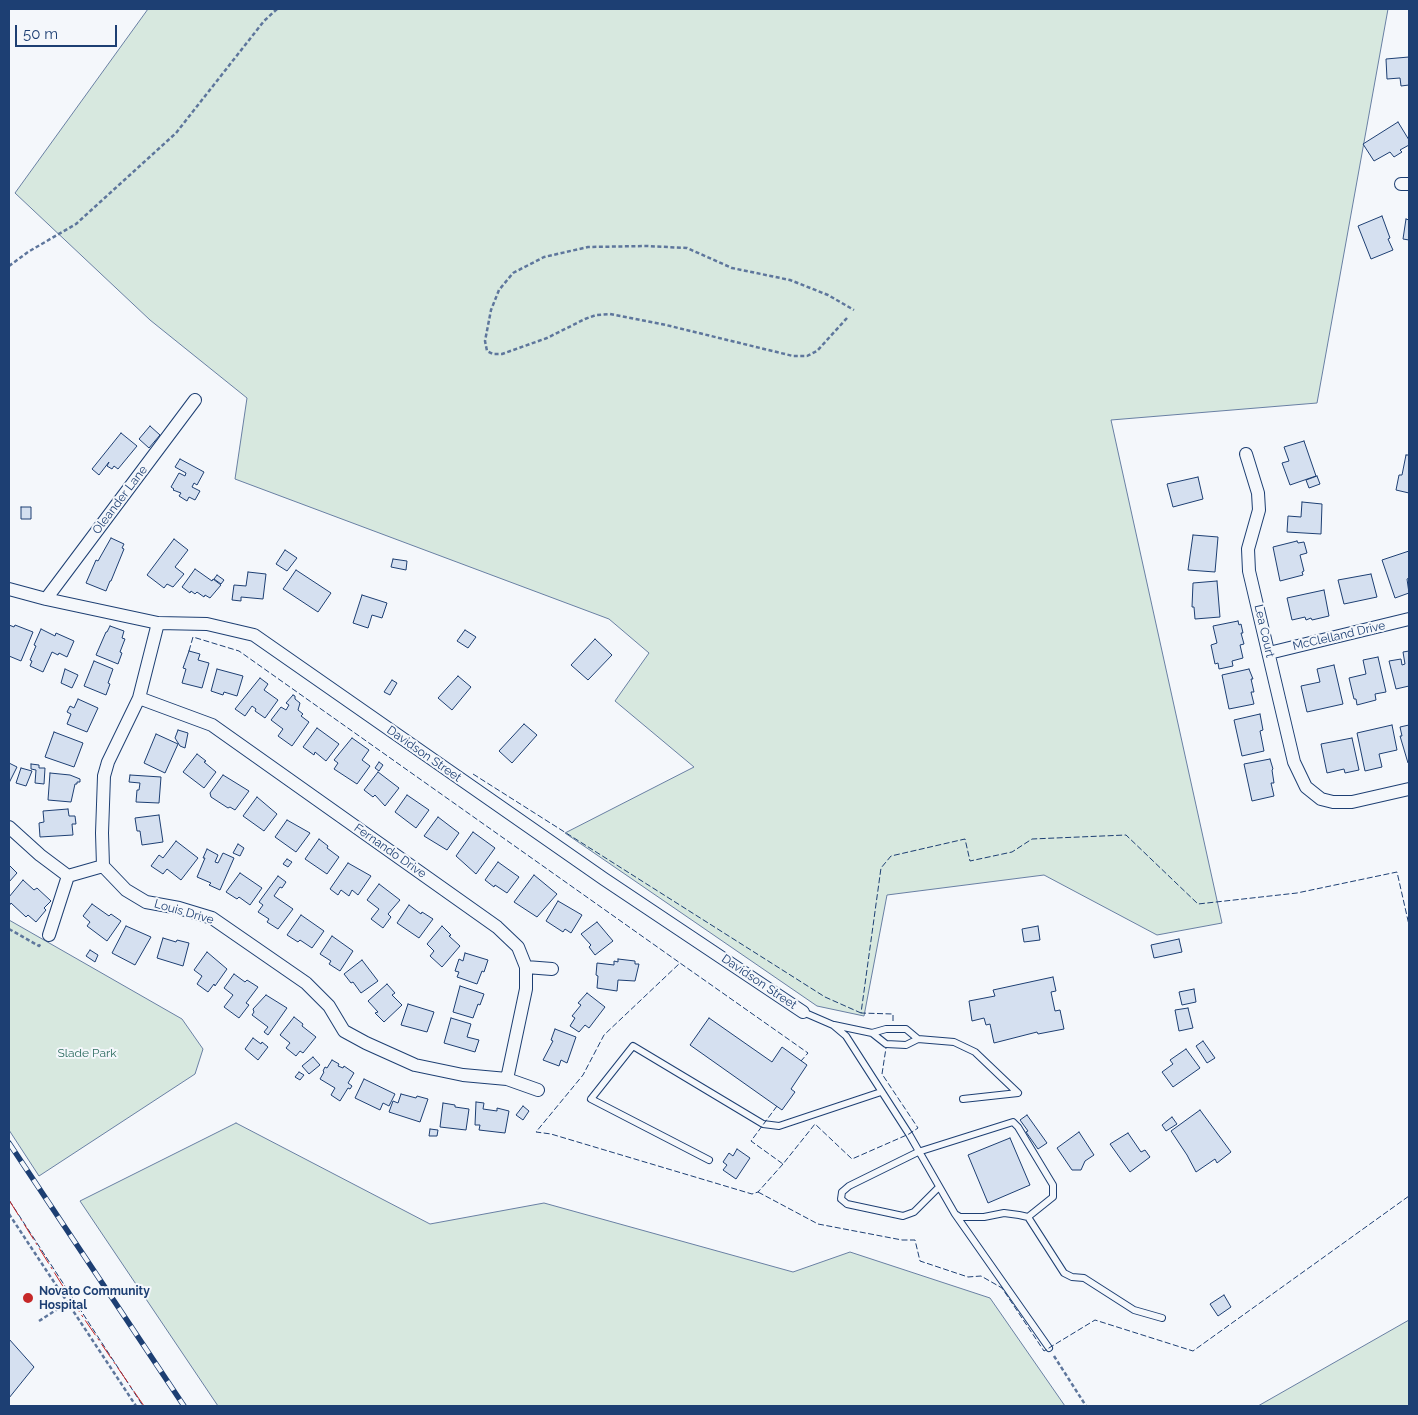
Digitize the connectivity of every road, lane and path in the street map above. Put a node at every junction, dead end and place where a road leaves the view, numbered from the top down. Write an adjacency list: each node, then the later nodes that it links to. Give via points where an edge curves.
1 (277, 9): 2 (path, via 264,21 176,133 76,224)
2 (9, 266)
3 (854, 310): 4 (path, via 828,295 790,280 732,268 687,248 588,247 544,257 513,273 499,290 485,341 487,351 502,354 547,338 585,318 610,314 794,356 807,356 817,351)
4 (847, 318)
5 (195, 400): 8 (street, Oleander Lane)
6 (1246, 454): 11 (street, Lea Court, via 1258,493 1259,510 1248,549 1249,571)
7 (9, 589): 8 (street, Davidson Street)
8 (46, 599): 10 (street, Davidson Street)
9 (1409, 619): 11 (street, McClelland Drive)
10 (158, 623): 12 (street); 21 (street, Davidson Street, via 206,624 254,635 604,879)
11 (1269, 653): 13 (street, Lea Court, via 1294,762 1306,787 1321,799 1333,802 1352,802)
12 (139, 698): 15 (street, via 104,776); 19 (street, Fernando Drive, via 212,725 498,927 518,947)
13 (1409, 789)
14 (9, 826): 16 (street)
15 (103, 866): 16 (street); 25 (street, Louis Drive, via 126,890 146,902 212,918 306,983 328,1006 344,1032 415,1065 463,1076)
16 (68, 876): 18 (street)
17 (9, 929): 18 (path, via 39,946)
18 (49, 935)
19 (526, 967): 20 (street); 25 (street, Fernando Drive, via 526,990)
20 (552, 969)
21 (803, 1012): 22 (lane)
22 (833, 1025): 23 (lane); 27 (lane, via 846,1036)
23 (872, 1033): 24 (lane, via 906,1029); 24 (lane, via 886,1044 906,1045)
24 (918, 1039): 28 (lane, via 954,1042 975,1052 1018,1093)
25 (507, 1078): 26 (street, Louis Drive)
26 (538, 1090)
27 (881, 1092): 29 (lane); 30 (lane, via 779,1126 763,1124 633,1046 590,1099)
28 (964, 1099)
29 (918, 1152): 31 (lane); 31 (lane, via 849,1186 842,1192 841,1199 847,1204 903,1216 914,1212); 34 (lane, via 1013,1122 1053,1185 1053,1198)
30 (709, 1160)
31 (939, 1187): 33 (lane)
32 (9, 1214): 35 (path)
33 (955, 1214): 34 (lane, via 984,1217 1004,1213); 38 (lane)
34 (1028, 1217): 36 (lane, via 1064,1273 1084,1278 1134,1310)
35 (68, 1303): 37 (path); 39 (path)
36 (1162, 1318)
37 (39, 1321)
38 (1049, 1348): 40 (path)
39 (136, 1406)
40 (1086, 1406)

